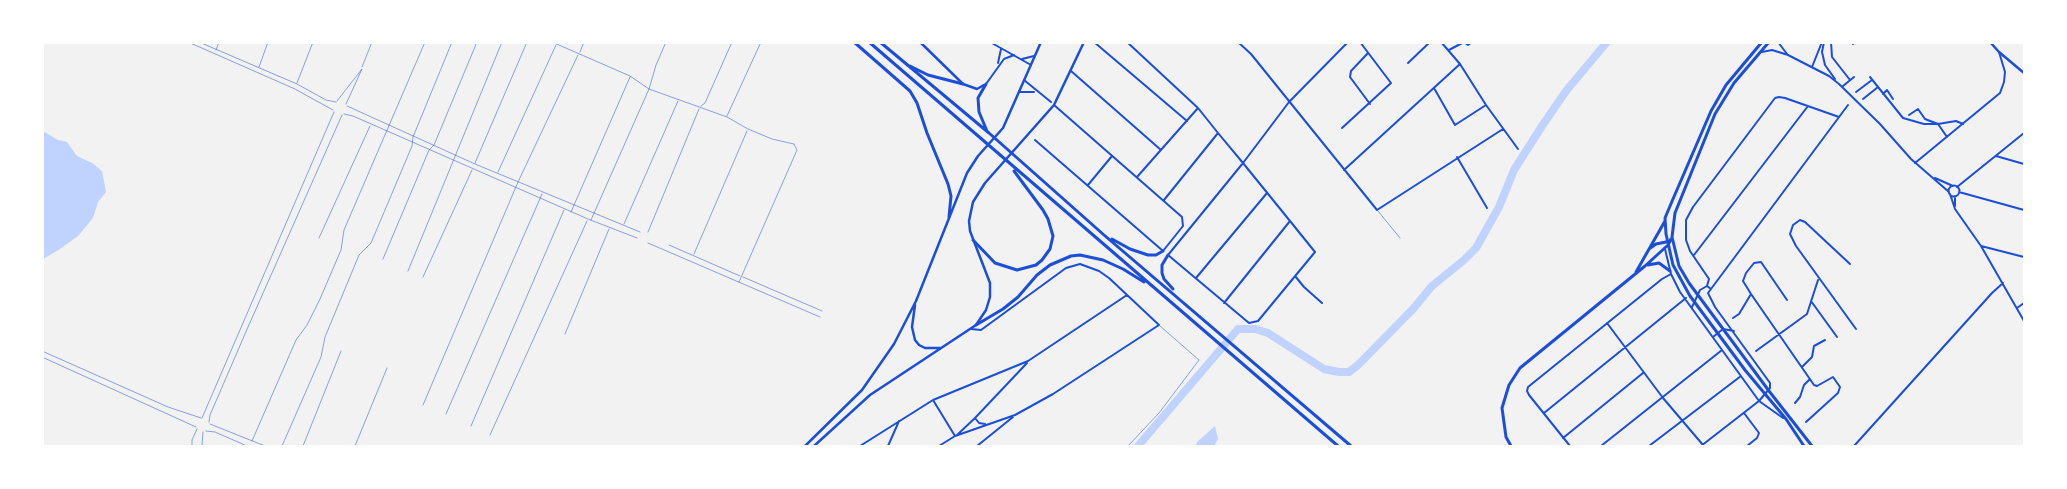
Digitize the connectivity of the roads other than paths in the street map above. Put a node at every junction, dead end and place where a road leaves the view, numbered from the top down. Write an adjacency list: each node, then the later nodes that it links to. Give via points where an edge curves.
1 (188, 42): 93 (lane, via 295,89)
2 (199, 42): 45 (lane)
3 (219, 42): 45 (lane)
4 (268, 42): 61 (lane)
5 (313, 42): 69 (lane)
6 (372, 42): 62 (lane)
7 (425, 42): 102 (lane)
8 (452, 42): 110 (lane)
9 (476, 42): 114 (lane)
10 (502, 42): 118 (lane)
11 (527, 42): 125 (lane)
12 (552, 42): 42 (lane)
13 (560, 42): 43 (lane)
14 (584, 42): 50 (lane)
15 (666, 42): 76 (lane)
16 (732, 42): 91 (lane, via 705,103)
17 (760, 42): 96 (lane)
18 (854, 42): 153 (main road, via 910,91 917,103 948,184 951,196)
19 (869, 42): 127 (main road)
20 (880, 42): 56 (main road)
21 (920, 42): 70 (main road)
22 (990, 42): 44 (street)
23 (1041, 42): 53 (main road)
24 (1084, 42): 63 (main road)
25 (1094, 42): 98 (street)
26 (1127, 42): 92 (street)
27 (1238, 42): 85 (street)
28 (1348, 42): 85 (street)
29 (1360, 42): 49 (street)
30 (1430, 42): 55 (street)
31 (1441, 42): 46 (street)
32 (1472, 42): 41 (street)
33 (1762, 42): 154 (main road, via 1720,94)
34 (1769, 42): 47 (main road)
35 (1778, 42): 52 (street)
36 (1823, 42): 60 (street); 72 (street, via 1824,65)
37 (1831, 42): 68 (street, via 1832,57)
38 (1852, 42): 39 (street)
39 (1856, 42)
40 (1990, 42): 48 (main road)
41 (1465, 43): 46 (street)
42 (556, 44): 43 (lane); 130 (lane)
43 (559, 46): 50 (lane)
44 (1001, 48): 51 (street); 59 (street)
45 (216, 50): 61 (lane)
46 (1448, 51): 57 (street)
47 (1760, 52): 52 (street, via 1772,50); 163 (main road, via 1734,83 1715,114 1675,213)
48 (1998, 52): 64 (main road); 101 (street, via 2005,72 2001,90)
49 (1368, 53): 86 (street, via 1351,71 1350,77); 86 (street, via 1391,83)
50 (579, 54): 65 (lane); 133 (lane)
51 (1014, 55): 54 (street); 59 (street)
52 (1788, 55): 60 (street)
53 (1034, 56): 54 (street); 58 (main road)
54 (1022, 59): 58 (street)
55 (1408, 63)
56 (906, 64): 70 (main road, via 928,75); 107 (main road)
57 (1460, 64): 75 (street); 88 (street)
58 (1031, 65): 67 (main road)
59 (997, 66): 71 (street)
60 (1812, 67): 72 (street)
61 (259, 68): 69 (lane)
62 (362, 69): 69 (lane, via 336,102); 102 (lane, via 347,105)
63 (1070, 71): 87 (main road); 117 (street)
64 (2024, 73)
65 (630, 76): 76 (lane); 145 (lane)
66 (1854, 77): 68 (street)
67 (1024, 80): 77 (main road); 78 (street)
68 (1850, 80): 73 (street)
69 (297, 84)
70 (964, 84): 71 (main road, via 977,89)
71 (986, 84): 107 (main road, via 978,98 979,112)
72 (1839, 84): 73 (street)
73 (1843, 86): 124 (street)
74 (1878, 87): 79 (street, via 1871,78); 80 (street); 81 (street)
75 (1434, 88): 88 (street, via 1455,125); 129 (street)
76 (650, 89): 83 (lane); 152 (lane)
77 (1019, 92): 78 (street); 153 (main road, via 1003,128 967,173)
78 (1037, 92): 84 (street)
79 (1856, 92)
80 (1883, 94): 82 (street, via 1888,90); 100 (street, via 1902,118 1914,123)
81 (1863, 99)
82 (1894, 99)
83 (679, 100): 91 (lane); 158 (lane)
84 (1051, 102)
85 (1289, 102): 123 (street); 129 (street)
86 (1370, 104): 103 (street)
87 (1054, 105): 119 (street); 167 (main road, via 975,197 969,221)
88 (1486, 105): 104 (street)
89 (1848, 105): 97 (street)
90 (1808, 106): 97 (street); 177 (street); 177 (street, via 1775,98 1687,216 1685,234)
91 (700, 107): 96 (lane); 161 (lane)
92 (1198, 108): 98 (street); 108 (street)
93 (333, 110)
94 (334, 112): 232 (lane, via 201,418 168,407)
95 (1909, 115): 100 (street, via 1918,109 1925,119)
96 (726, 117): 105 (lane)
97 (1839, 117): 195 (street)
98 (1187, 121): 117 (street)
99 (370, 124): 106 (lane); 164 (lane); 265 (lane, via 343,115 210,415 210,423)
100 (1938, 124): 101 (street, via 1956,121); 111 (street)
101 (1963, 124): 111 (street)
102 (388, 126): 106 (lane); 110 (lane)
103 (1342, 128)
104 (1503, 128): 115 (street); 121 (street)
105 (748, 129): 176 (lane); 188 (lane, via 794,144 796,150)
106 (386, 132): 113 (lane); 265 (lane, via 344,230 341,250 320,300 296,340)
107 (989, 133): 162 (main road)
108 (1218, 133): 123 (street); 144 (street)
109 (2024, 133): 120 (street)
110 (413, 137): 113 (lane); 114 (lane)
111 (1947, 137): 124 (street)
112 (1034, 140): 134 (street)
113 (413, 143): 116 (lane); 270 (lane, via 371,243 359,255 325,337 321,357)
114 (434, 145): 116 (lane); 118 (lane)
115 (1518, 149)
116 (429, 150): 122 (lane); 179 (lane)
117 (1161, 150): 131 (street)
118 (455, 154): 122 (lane); 125 (lane)
119 (1112, 156): 131 (street); 134 (street)
120 (1996, 156): 126 (street); 137 (street)
121 (1457, 157): 146 (street); 149 (street)
122 (452, 160): 128 (lane); 183 (lane)
123 (1243, 163): 140 (street); 175 (street)
124 (1915, 163): 132 (street)
125 (475, 164): 130 (lane)
126 (2024, 164)
127 (1010, 166): 167 (main road, via 1048,219 1053,236 1050,249 1036,265 1017,270 995,263); 194 (main road)
128 (472, 169): 136 (lane); 187 (lane)
129 (1344, 170): 149 (street)
130 (497, 173): 133 (lane)
131 (1136, 177): 144 (street)
132 (1933, 177): 135 (street); 141 (street)
133 (518, 182): 136 (lane); 138 (lane)
134 (1088, 185): 174 (street)
135 (1953, 186): 137 (street); 141 (street)
136 (516, 187): 143 (lane); 248 (lane)
137 (1957, 187): 139 (street)
138 (543, 192): 143 (lane); 145 (lane)
139 (1959, 192): 142 (street); 150 (street)
140 (1267, 193): 157 (street); 189 (street)
141 (1949, 193): 142 (street); 148 (street)
142 (1955, 196): 148 (street)
143 (540, 198): 147 (lane); 251 (lane)
144 (1164, 200): 174 (street, via 1184,222)
145 (574, 206): 151 (lane); 152 (lane)
146 (1486, 208)
147 (564, 209): 151 (lane); 259 (lane)
148 (1955, 209): 171 (street)
149 (1377, 210): 166 (lane)
150 (2024, 210)
151 (571, 212): 155 (lane)
152 (594, 214): 156 (lane); 158 (lane)
153 (949, 217): 204 (main road)
154 (1666, 218): 169 (main road); 173 (main road)
155 (588, 219): 156 (lane); 262 (lane)
156 (591, 220): 159 (lane)
157 (1290, 222): 186 (street, via 1315,252); 207 (street)
158 (624, 225): 160 (lane)
159 (610, 228): 165 (lane); 224 (lane)
160 (640, 232)
161 (648, 232)
162 (1104, 235): 174 (main road, via 1148,256); 201 (main road)
163 (1672, 237): 169 (main road); 172 (main road)
164 (319, 238)
165 (637, 238)
166 (1400, 238)
167 (973, 240): 217 (main road, via 990,282 986,310)
168 (648, 243): 180 (lane)
169 (1667, 244): 172 (main road); 173 (main road, via 1656,244); 182 (main road); 185 (street); 206 (main road, via 1676,273)
170 (669, 246): 176 (lane)
171 (1981, 246): 178 (street); 192 (street)
172 (1674, 248): 198 (main road, via 1681,271)
173 (1648, 249): 184 (main road)
174 (1164, 251)
175 (1168, 255): 189 (street); 201 (main road, via 1162,265 1162,273)
176 (694, 256): 180 (lane); 188 (lane)
177 (1694, 256): 193 (street, via 1709,280)
178 (2024, 257)
179 (383, 258)
180 (691, 262): 191 (lane)
181 (1850, 264): 190 (street, via 1804,221 1798,221 1790,234 1792,240)
182 (1645, 266): 184 (main road); 185 (main road, via 1659,263)
183 (408, 271)
184 (1636, 272): 282 (main road, via 1529,360 1513,378 1502,408 1506,437)
185 (1670, 273): 202 (street); 216 (street)
186 (1295, 276): 207 (street, via 1258,321 1249,324); 208 (street)
187 (423, 277)
188 (742, 277): 191 (lane); 212 (lane)
189 (1196, 278): 207 (street)
190 (1818, 280): 205 (street); 221 (street)
191 (739, 282): 213 (lane)
192 (2002, 283): 211 (street); 290 (street)
193 (1707, 286): 195 (street); 198 (street, via 1700,290)
194 (1153, 288): 199 (main road, via 1112,263 1080,255 1050,264); 280 (main road)
195 (1711, 289): 222 (street, via 1709,297)
196 (1751, 294): 203 (street, via 1743,281 1751,265 1761,262); 214 (street); 225 (street)
197 (1127, 295): 200 (street, via 1099,271 1080,264 1066,268); 218 (street); 236 (street)
198 (1699, 296): 206 (street); 219 (main road)
199 (1018, 297): 200 (street); 217 (main road)
200 (1024, 298): 220 (street, via 981,330)
201 (1180, 298): 281 (main road)
202 (1686, 298): 210 (street); 230 (street)
203 (1787, 300)
204 (916, 301): 229 (main road, via 912,327 915,340 925,348); 273 (main road, via 880,367 862,390)
205 (1811, 301): 225 (street, via 1807,314); 227 (street)
206 (1694, 302): 210 (street); 223 (main road)
207 (1224, 303)
208 (1322, 303)
209 (2024, 303): 211 (street)
210 (1692, 307): 226 (street)
211 (2018, 308): 215 (street)
212 (822, 311)
213 (820, 317)
214 (1733, 318)
215 (2024, 321)
216 (1607, 323): 230 (street); 249 (street, via 1527,389)
217 (976, 325): 220 (main road)
218 (1159, 325): 252 (street); 279 (lane, via 1199,360)
219 (1722, 328): 222 (street); 223 (street); 242 (main road)
220 (971, 329): 229 (main road)
221 (1856, 329)
222 (1734, 331): 242 (street, via 1770,384)
223 (1716, 333): 226 (street); 243 (main road)
224 (565, 334)
225 (1779, 334): 234 (street); 237 (street)
226 (1712, 337): 231 (street)
227 (1837, 337)
228 (1825, 340): 237 (street, via 1814,346 1812,357)
229 (943, 347): 274 (main road, via 870,395)
230 (1624, 347): 239 (street); 249 (street)
231 (1722, 350): 240 (street); 244 (street)
232 (42, 351)
233 (341, 351): 271 (lane)
234 (1756, 351)
235 (42, 357): 266 (lane, via 197,428)
236 (1028, 362): 245 (street); 253 (street)
237 (1802, 367): 241 (street)
238 (387, 368): 272 (lane)
239 (1644, 373): 244 (street); 264 (street)
240 (1741, 376): 246 (street); 255 (street)
241 (1810, 379): 247 (street); 257 (street, via 1817,386 1833,377 1841,389)
242 (1769, 391): 243 (street); 289 (main road)
243 (1765, 395): 246 (street); 254 (main road)
244 (1663, 398): 255 (street); 284 (street)
245 (933, 400): 256 (street); 263 (street)
246 (1759, 401): 250 (street); 254 (street)
247 (1795, 403)
248 (423, 406)
249 (1544, 413): 264 (street)
250 (1744, 413): 286 (street); 287 (street, via 1759,436)
251 (446, 414)
252 (1015, 415): 258 (street); 278 (street)
253 (976, 418): 258 (street, via 979,424); 263 (street)
254 (1786, 419): 288 (main road)
255 (1683, 420): 285 (street); 286 (street)
256 (899, 421): 275 (street); 276 (street)
257 (1806, 422)
258 (987, 424): 263 (street)
259 (471, 426)
260 (206, 431): 268 (lane)
261 (203, 432): 267 (lane)
262 (490, 435)
263 (955, 436): 277 (street)
264 (1563, 438): 283 (street)
265 (252, 441): 269 (lane)
266 (192, 446)
267 (202, 446)
268 (247, 446)
269 (265, 446)
270 (282, 446)
271 (303, 446)
272 (354, 446)
273 (804, 446)
274 (814, 446)
275 (860, 446)
276 (888, 446)
277 (939, 446)
278 (977, 446)
279 (1128, 446)
280 (1338, 446)
281 (1351, 446)
282 (1511, 446)
283 (1570, 446)
284 (1601, 446)
285 (1649, 446)
286 (1702, 446)
287 (1747, 446)
288 (1804, 446)
289 (1812, 446)
290 (1854, 446)

